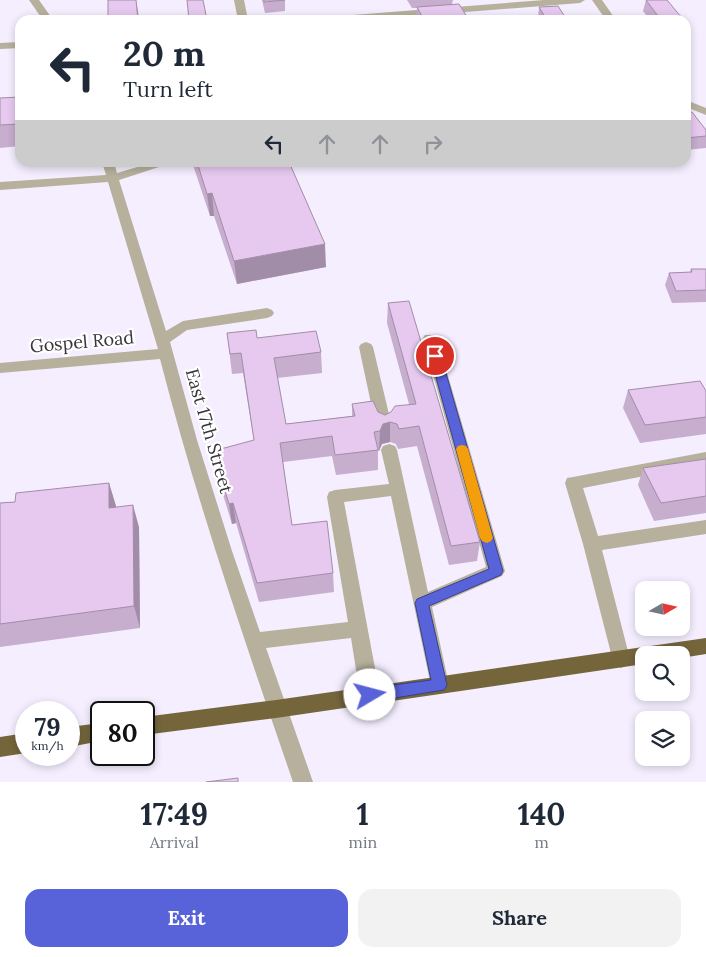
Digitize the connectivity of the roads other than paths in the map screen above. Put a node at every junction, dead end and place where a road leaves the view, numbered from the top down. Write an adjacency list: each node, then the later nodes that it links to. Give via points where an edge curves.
1 (34, 0): 5 (street)
2 (239, 0): 6 (street)
3 (580, 0): 7 (street)
4 (597, 0): 8 (street)
5 (44, 15)
6 (243, 15)
7 (390, 15)
8 (608, 15)
9 (15, 45): 10 (street)
10 (0, 46)
11 (691, 107): 12 (street)
12 (706, 112)
13 (110, 167): 15 (street, East 17th Street)
14 (146, 167): 15 (street)
15 (114, 178): 16 (street); 19 (street, East 17th Street)
16 (0, 186)
17 (267, 313): 19 (street, via 184,326)
18 (430, 338): 28 (street, via 496,571)
19 (164, 347): 21 (street, Gospel Road); 30 (street, East 17th Street, via 214,523)
20 (366, 347): 22 (street)
21 (0, 368)
22 (384, 427)
23 (389, 450): 25 (street)
24 (706, 458): 27 (street, via 573,483)
25 (398, 489): 28 (street); 29 (street, via 335,497)
26 (706, 527): 27 (street)
27 (592, 544): 34 (street)
28 (422, 603): 35 (street)
29 (358, 629): 30 (street); 36 (street)
30 (253, 641): 37 (street, East 17th Street)
31 (706, 646): 32 (highway)
32 (690, 648)
33 (635, 657): 34 (highway)
34 (621, 659): 35 (highway)
35 (439, 685): 36 (highway)
36 (370, 695): 37 (highway)
37 (276, 708): 38 (highway); 41 (street, East 17th Street)
38 (155, 724)
39 (15, 745): 40 (highway)
40 (0, 747)
41 (303, 782)

